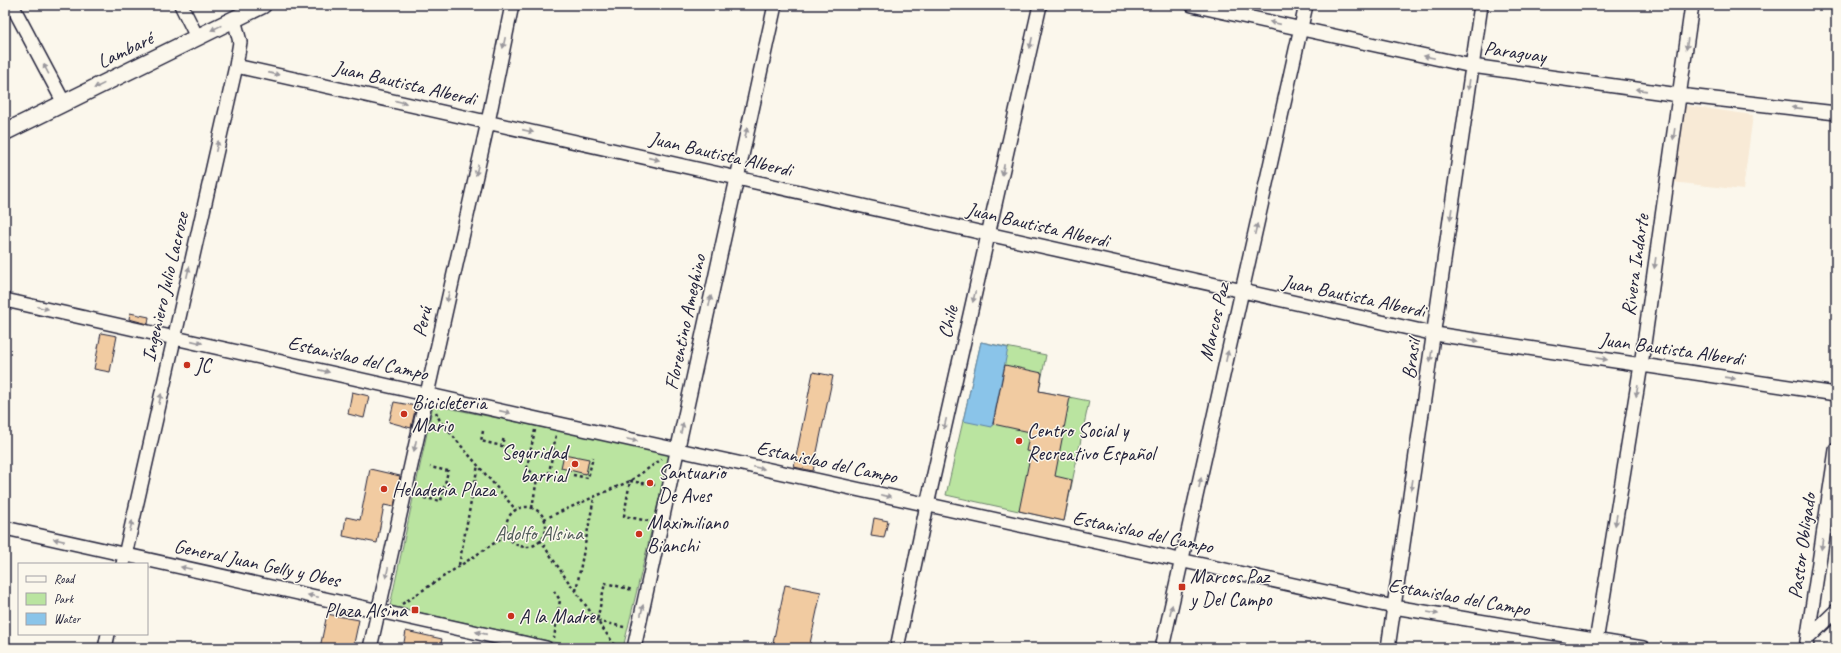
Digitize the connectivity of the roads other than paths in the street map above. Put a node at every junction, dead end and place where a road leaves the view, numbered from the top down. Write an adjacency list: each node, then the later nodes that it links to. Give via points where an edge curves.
1 (12, 5): 17 (street, one-way to 1)
2 (181, 5): 13 (street)
3 (263, 5): 11 (street, Lambaré)
4 (512, 5): 19 (street, Perú, one-way to 19)
5 (775, 5): 21 (street, Florentino Ameghino, one-way to 5)
6 (1040, 5): 22 (street, Chile, one-way to 22)
7 (1192, 5): 12 (street, Paraguay, one-way to 7)
8 (1306, 5): 12 (street, Marcos Paz)
9 (1481, 5): 15 (street, Brasil)
10 (1692, 5): 16 (street, Rivera Indarte, one-way to 16)
11 (234, 19): 13 (street, Lambaré, one-way to 13); 14 (street, Ingeniero Julio Lacroze, via 240,42)
12 (1300, 29): 15 (street, Paraguay, one-way to 12); 23 (street, Marcos Paz, one-way to 12)
13 (197, 37): 17 (street, Lambaré, one-way to 17)
14 (236, 66): 19 (street, Juan Bautista Alberdi, one-way to 19); 26 (street, Ingeniero Julio Lacroze, one-way to 14)
15 (1472, 66): 16 (street, Paraguay, one-way to 15); 25 (street, Brasil, one-way to 25)
16 (1679, 95): 18 (street, Paraguay, one-way to 16); 27 (street, Rivera Indarte, one-way to 27)
17 (64, 103): 20 (street, Lambaré)
18 (1836, 113)
19 (488, 122): 21 (street, Juan Bautista Alberdi, one-way to 21); 28 (street, Perú, one-way to 28)
20 (5, 132)
21 (737, 178): 22 (street, Juan Bautista Alberdi); 30 (street, Florentino Ameghino, one-way to 21)
22 (989, 234): 23 (street, Juan Bautista Alberdi); 32 (street, Chile, one-way to 32)
23 (1242, 292): 25 (street, Juan Bautista Alberdi); 35 (street, Marcos Paz, one-way to 23)
24 (5, 300): 26 (street, Estanislao del Campo, one-way to 26)
25 (1435, 334): 27 (street, Juan Bautista Alberdi, one-way to 27); 38 (street, Brasil, one-way to 38)
26 (174, 337): 28 (street, Estanislao del Campo, one-way to 28); 34 (street, Ingeniero Julio Lacroze, one-way to 26)
27 (1641, 365): 29 (street, Juan Bautista Alberdi, one-way to 29); 44 (street, Rivera Indarte, one-way to 44)
28 (426, 394): 30 (street, Estanislao del Campo, one-way to 30); 39 (street, Perú, one-way to 39)
29 (1836, 394)
30 (677, 450): 32 (street, Estanislao del Campo, one-way to 32); 47 (street, Florentino Ameghino, one-way to 30)
31 (1836, 450): 43 (street, Pastor Obligado, one-way to 43)
32 (927, 505): 35 (street, Estanislao del Campo); 48 (street, Chile)
33 (5, 528): 34 (street, General Juan Gelly y Obes, one-way to 33)
34 (124, 559): 36 (street, General Juan Gelly y Obes, one-way to 34)
35 (1182, 561): 38 (street, Estanislao del Campo); 49 (street, Marcos Paz, one-way to 35)
36 (144, 563)
37 (148, 564): 39 (street, General Juan Gelly y Obes, one-way to 37)
38 (1394, 607): 44 (street, Estanislao del Campo, one-way to 44); 50 (street, Brasil)
39 (379, 610): 42 (street, General Juan Gelly y Obes, one-way to 39); 46 (street, Perú)
40 (1836, 610): 43 (street)
41 (108, 635): 45 (street)
42 (550, 643)
43 (1807, 643)
44 (1595, 644): 51 (street, Estanislao del Campo)
45 (104, 648)
46 (370, 648)
47 (634, 648)
48 (897, 648)
49 (1162, 648)
50 (1388, 648)
51 (1643, 648)

